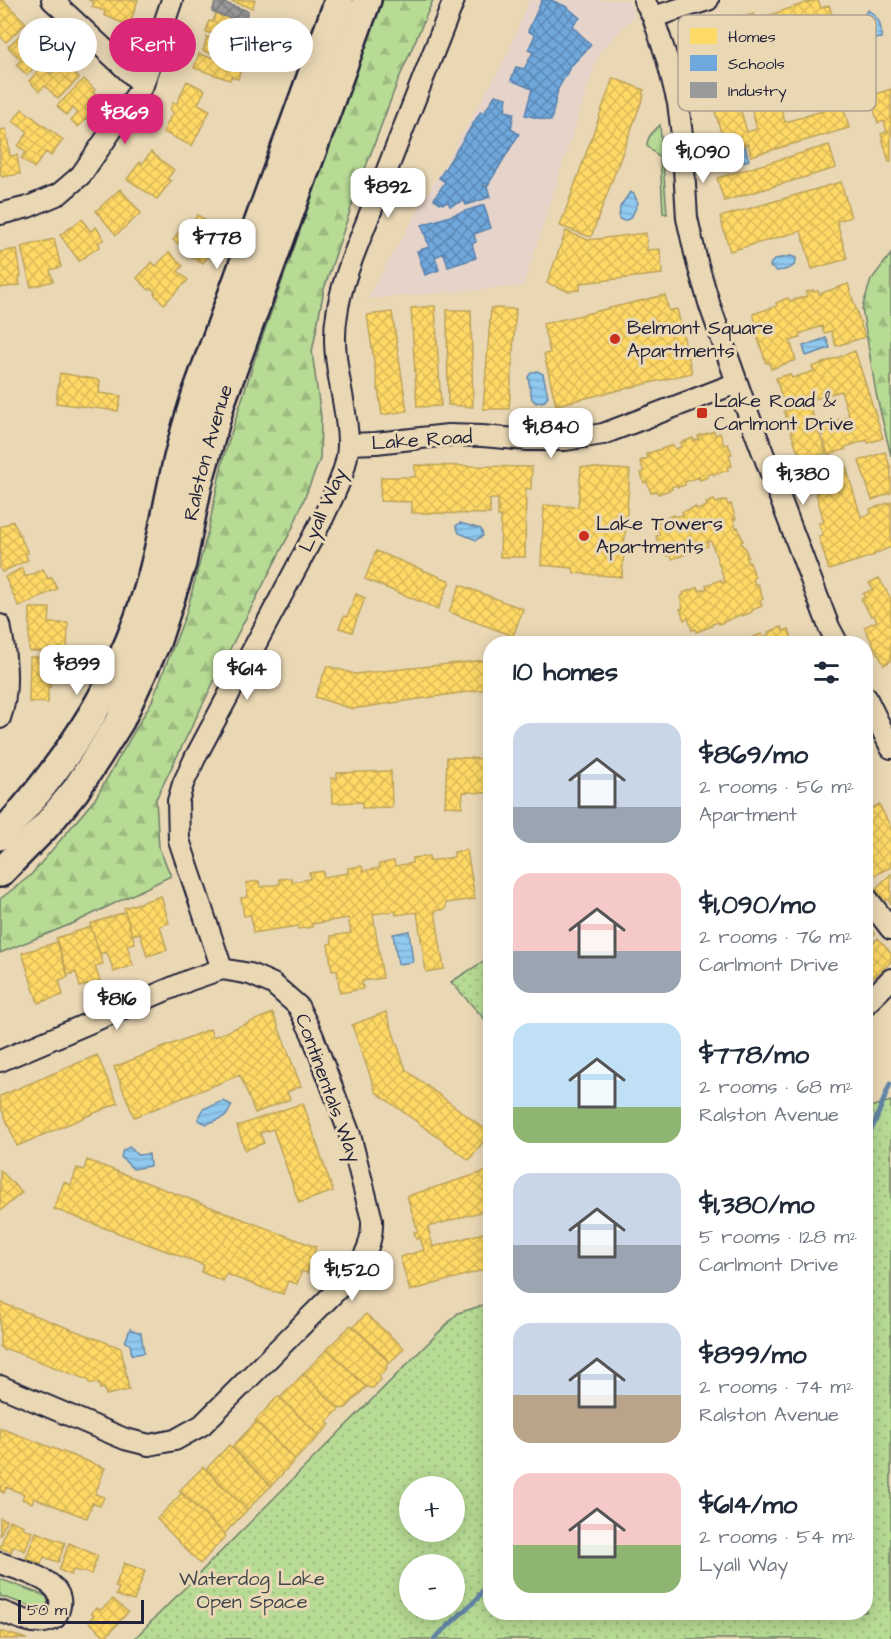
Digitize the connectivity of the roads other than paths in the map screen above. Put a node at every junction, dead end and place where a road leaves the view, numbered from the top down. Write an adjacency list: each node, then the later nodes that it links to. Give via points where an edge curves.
1 (52, 0): 8 (street)
2 (172, 0): 8 (street)
3 (339, 0): 19 (main road, Ralston Avenue, via 197,392 174,473 157,557 133,632 79,739)
4 (367, 0): 20 (main road, Ralston Avenue, via 221,402 198,484 182,563 156,643 120,721 87,773 45,827)
5 (454, 0): 13 (street, Lyall Way, via 365,226 336,314 335,358)
6 (708, 0): 7 (street)
7 (648, 9): 9 (street)
8 (143, 84): 11 (street, via 81,175 59,194)
9 (678, 103)
10 (679, 111): 12 (street, via 687,218 697,262)
11 (0, 214)
12 (737, 383): 13 (street, Lake Road, via 603,435 546,440 448,435); 15 (street)
13 (348, 444): 23 (street, Lyall Way, via 342,475 324,516 195,758 178,801 179,840)
14 (0, 625): 17 (street, via 5,649 4,705)
15 (834, 636)
16 (873, 711): 18 (street)
17 (0, 718)
18 (891, 748)
19 (0, 836)
20 (0, 873)
21 (873, 906): 22 (street)
22 (891, 929)
23 (222, 969): 26 (street); 27 (street, Continentals Way, via 250,974 273,984 298,1006 312,1034 350,1135 372,1220 363,1259 353,1274 202,1425 175,1440 149,1445 125,1439)
24 (891, 979): 25 (street)
25 (873, 997)
26 (0, 1061)
27 (0, 1386)
28 (0, 1563): 29 (street, via 46,1581 60,1593 62,1604 55,1618 45,1623)
29 (0, 1611)

